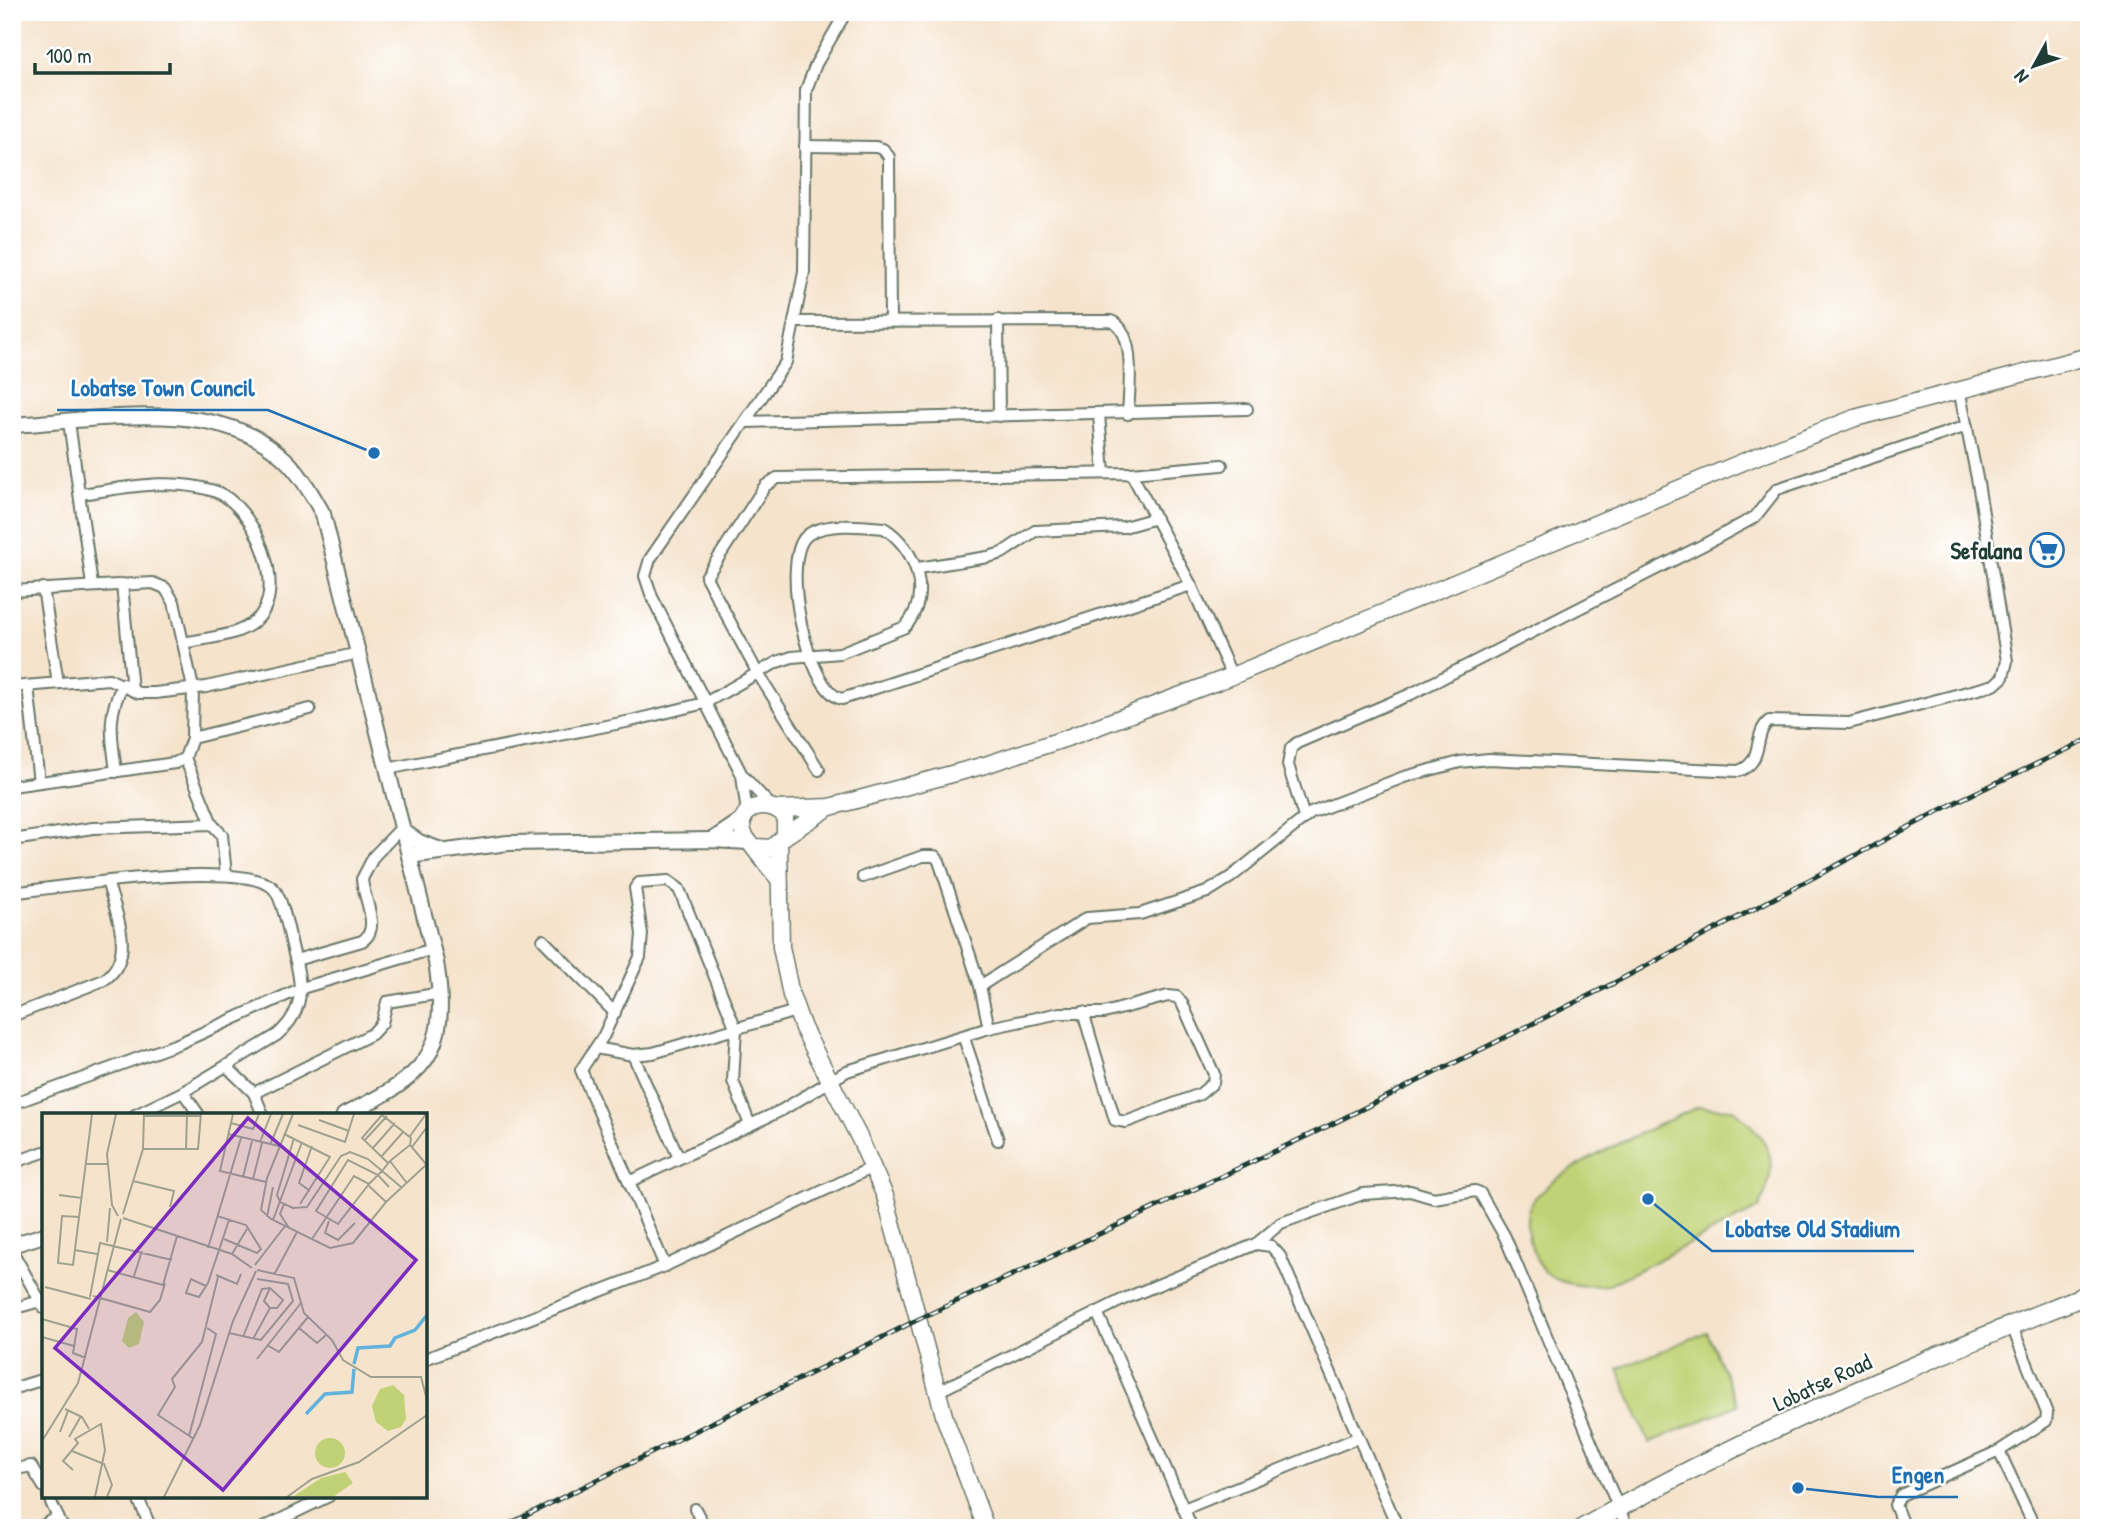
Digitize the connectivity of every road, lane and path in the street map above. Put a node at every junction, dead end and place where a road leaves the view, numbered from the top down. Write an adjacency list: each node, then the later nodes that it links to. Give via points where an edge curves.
1 (846, 12): 2 (street, via 808,83)
2 (805, 146): 4 (street, via 876,147 887,153); 5 (street, via 805,255)
3 (998, 320): 4 (street); 9 (street, via 1116,323 1128,347); 11 (street)
4 (890, 321): 5 (street)
5 (795, 322): 13 (street, via 783,369)
6 (2089, 356): 7 (main road)
7 (1959, 389): 15 (street); 31 (main road, via 1855,418 1793,442)
8 (1247, 409): 9 (street)
9 (1128, 414): 10 (street)
10 (1098, 415): 11 (street); 17 (street)
11 (999, 416): 13 (street)
12 (69, 422): 14 (street); 19 (street); 28 (street, via 194,418 232,428 279,453 306,483 323,514)
13 (747, 422): 37 (street, via 646,568 652,597)
14 (12, 425)
15 (1967, 426): 50 (street, via 1777,489 1755,517 1709,542 1411,695 1297,743 1291,748 1288,765); 50 (street, via 2007,661 2003,677 1994,685 1849,723 1769,722 1763,726 1756,758 1738,771 1489,759 1460,762 1404,777)
16 (1222, 466): 18 (street)
17 (1104, 473): 18 (street); 30 (street, via 772,480 706,573)
18 (1130, 473): 20 (street)
19 (81, 494): 23 (street); 27 (street, via 174,484 217,492 243,510 270,579 265,608 244,628)
20 (1156, 518): 21 (street, via 1124,527 1035,531 1002,553); 24 (street)
21 (918, 568): 29 (street, via 917,599 905,627 840,653); 29 (street, via 884,528 824,528 808,534 797,554 797,595)
22 (122, 584): 23 (street); 27 (street, via 153,583 166,588 174,602); 35 (street)
23 (92, 585): 25 (street)
24 (1191, 585): 29 (street, via 848,699 830,694); 31 (street)
25 (43, 588): 26 (street); 32 (street)
26 (12, 591)
27 (183, 643): 36 (street)
28 (359, 653): 36 (street); 41 (street)
29 (808, 654): 30 (street)
30 (757, 672): 37 (street); 42 (street)
31 (1232, 676): 48 (main road, via 1056,742)
32 (58, 683): 33 (street); 35 (street, via 109,679)
33 (29, 686): 34 (street); 45 (street)
34 (12, 687)
35 (127, 687): 36 (street, via 144,694); 43 (street, via 112,705 110,719)
36 (193, 688): 39 (street)
37 (705, 704): 41 (street); 44 (street)
38 (310, 709): 39 (street)
39 (192, 738): 40 (street)
40 (185, 758): 43 (street); 51 (street)
41 (387, 769): 52 (street)
42 (819, 770)
43 (116, 772): 45 (street)
44 (742, 775): 47 (street); 49 (street)
45 (39, 782): 46 (street)
46 (12, 786)
47 (774, 807): 48 (main road); 49 (main road, via 761,805); 53 (main road, via 785,816)
48 (830, 807): 53 (main road)
49 (746, 816): 55 (street); 56 (main road, via 743,826)
50 (1304, 817): 68 (street, via 1207,892 1140,914 1087,918)
51 (212, 824): 54 (street, via 93,828); 59 (street, via 222,835)
52 (402, 827): 57 (street, via 419,842); 58 (street); 67 (street, via 374,856 362,879 372,928 369,936)
53 (782, 839): 56 (main road, via 764,849); 62 (main road)
54 (12, 840)
55 (712, 840): 56 (street); 57 (street, via 508,843)
56 (753, 845): 62 (main road)
57 (443, 850): 58 (street); 61 (street)
58 (409, 856): 61 (street)
59 (226, 875): 63 (street); 67 (street, via 275,889)
60 (863, 877): 68 (street, via 935,856)
61 (415, 878): 66 (street)
62 (778, 878): 71 (main road, via 781,947)
63 (107, 881): 64 (street); 74 (street, via 122,936 121,960 113,973)
64 (12, 893)
65 (543, 940): 73 (street)
66 (433, 949): 69 (street); 70 (street)
67 (296, 960): 69 (street)
68 (980, 986): 75 (street)
69 (302, 988): 80 (street, via 289,1024); 84 (street, via 180,1043)
70 (441, 993): 83 (street, via 387,1002 382,1023 372,1034); 88 (street, via 436,1041 419,1069 389,1093)
71 (796, 1011): 76 (street); 81 (main road)
72 (1083, 1012): 72 (street, via 1115,1120 1126,1122 1200,1094 1213,1083 1214,1074 1177,997 1099,1013); 75 (street)
73 (615, 1013): 76 (street, via 642,945 636,885 668,881 679,889); 78 (street)
74 (12, 1016)
75 (989, 1028): 77 (street)
76 (736, 1029): 79 (street); 89 (street, via 733,1081)
77 (964, 1038): 81 (street, via 847,1071); 90 (street)
78 (596, 1048): 79 (street); 95 (street, via 583,1064 583,1077)
79 (633, 1055): 92 (street)
80 (226, 1066): 82 (street); 83 (street)
81 (830, 1082): 89 (street); 94 (main road)
82 (183, 1091): 85 (street); 86 (street)
83 (254, 1093): 87 (street)
84 (12, 1104)
85 (139, 1113)
86 (198, 1113)
87 (261, 1113)
88 (348, 1113)
89 (750, 1125): 92 (street)
90 (998, 1140)
91 (42, 1153): 93 (street)
92 (679, 1158): 95 (street)
93 (12, 1163)
94 (873, 1167): 100 (street); 109 (main road, via 896,1228)
95 (629, 1182): 100 (street)
96 (42, 1236): 98 (street)
97 (1256, 1244): 104 (street); 110 (street, via 1270,1246 1280,1256); 117 (street, via 1281,1223 1363,1194 1410,1191 1434,1198 1480,1193 1505,1237)
98 (12, 1245)
99 (12, 1251): 102 (street)
100 (665, 1266): 106 (street)
101 (2089, 1294): 105 (highway, Lobatse Road)
102 (42, 1304): 103 (street)
103 (12, 1310)
104 (1097, 1312): 109 (street); 119 (street)
105 (2011, 1324): 111 (street, via 2047,1417 2043,1425); 117 (highway, Lobatse Road)
106 (427, 1358)
107 (42, 1380): 108 (street)
108 (12, 1389)
109 (937, 1392): 125 (main road)
110 (1357, 1438): 119 (street); 127 (street)
111 (1999, 1451): 130 (street, via 1901,1495 1895,1505); 131 (street)
112 (12, 1470): 113 (street, via 31,1465)
113 (42, 1484)
114 (49, 1498): 120 (street)
115 (138, 1498): 122 (street)
116 (325, 1498): 123 (street)
117 (1618, 1507): 128 (highway, Lobatse Road); 129 (street)
118 (695, 1509): 124 (street)
119 (1184, 1509): 126 (street)
120 (61, 1522): 121 (street)
121 (40, 1528)
122 (151, 1528)
123 (263, 1528)
124 (705, 1528)
125 (986, 1528)
126 (1192, 1528)
127 (1398, 1528)
128 (1583, 1528)
129 (1627, 1528)
130 (1903, 1528)
131 (2035, 1528)

